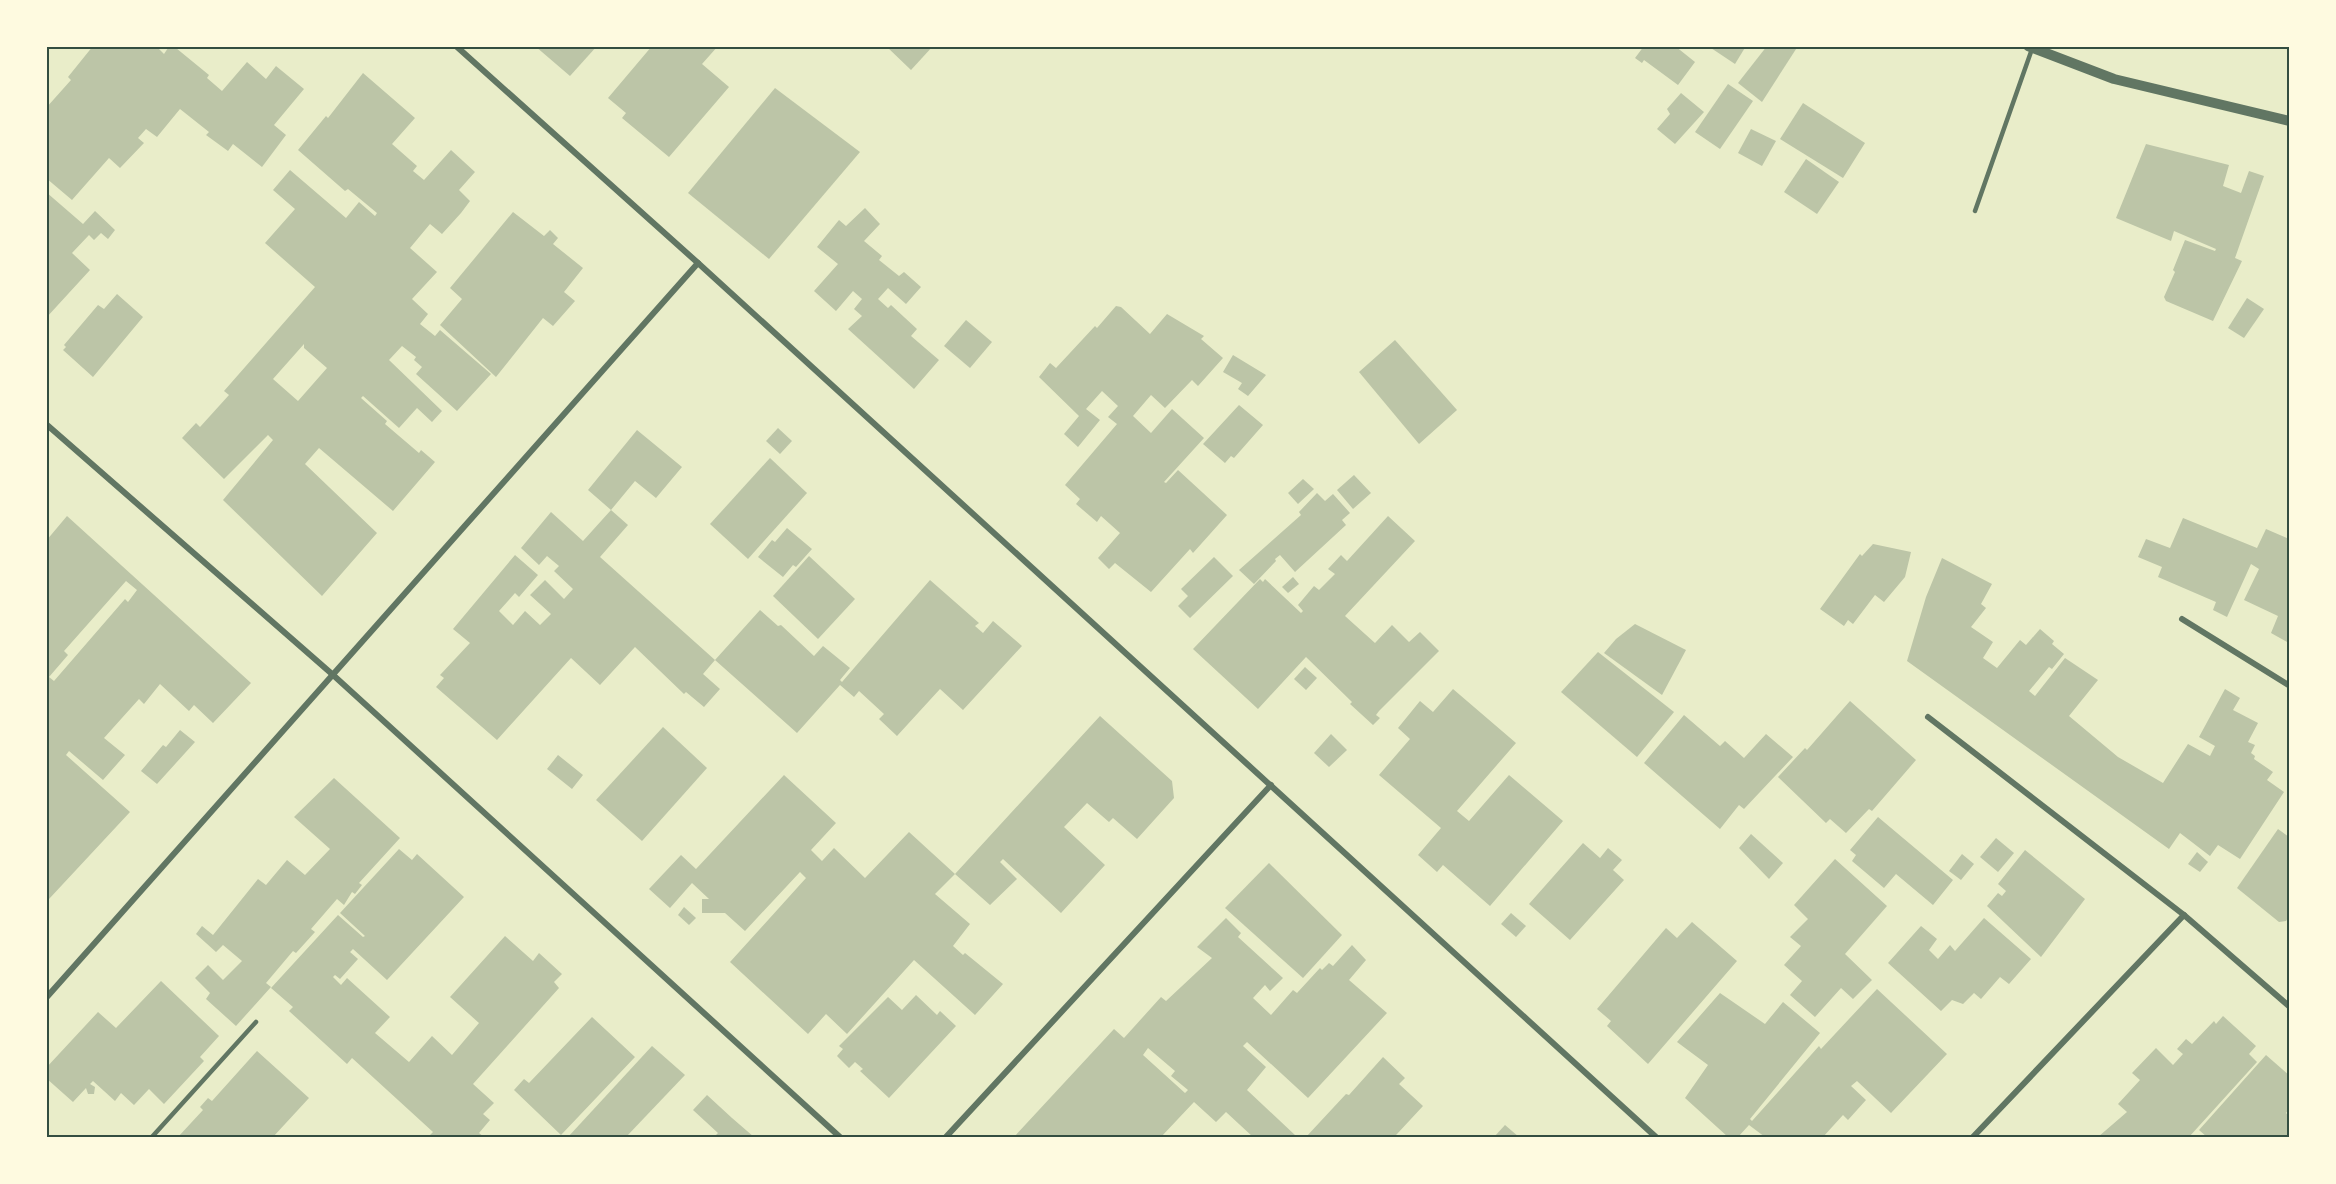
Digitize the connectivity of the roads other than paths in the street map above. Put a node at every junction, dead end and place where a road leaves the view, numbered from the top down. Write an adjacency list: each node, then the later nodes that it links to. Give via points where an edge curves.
1 (456, 46): 5 (street)
2 (2030, 47): 3 (street, via 2114,79); 4 (lane)
3 (2289, 121)
4 (1975, 211)
5 (698, 263): 8 (street); 11 (street)
6 (46, 424): 8 (street)
7 (2182, 619): 9 (street)
8 (332, 674): 13 (street); 17 (street)
9 (2289, 686)
10 (1928, 717): 12 (street)
11 (1271, 785): 18 (street); 19 (street)
12 (2184, 915): 14 (street); 20 (street)
13 (46, 998)
14 (2289, 1006)
15 (256, 1022): 16 (lane)
16 (151, 1137)
17 (841, 1137)
18 (945, 1137)
19 (1657, 1137)
20 (1972, 1137)

